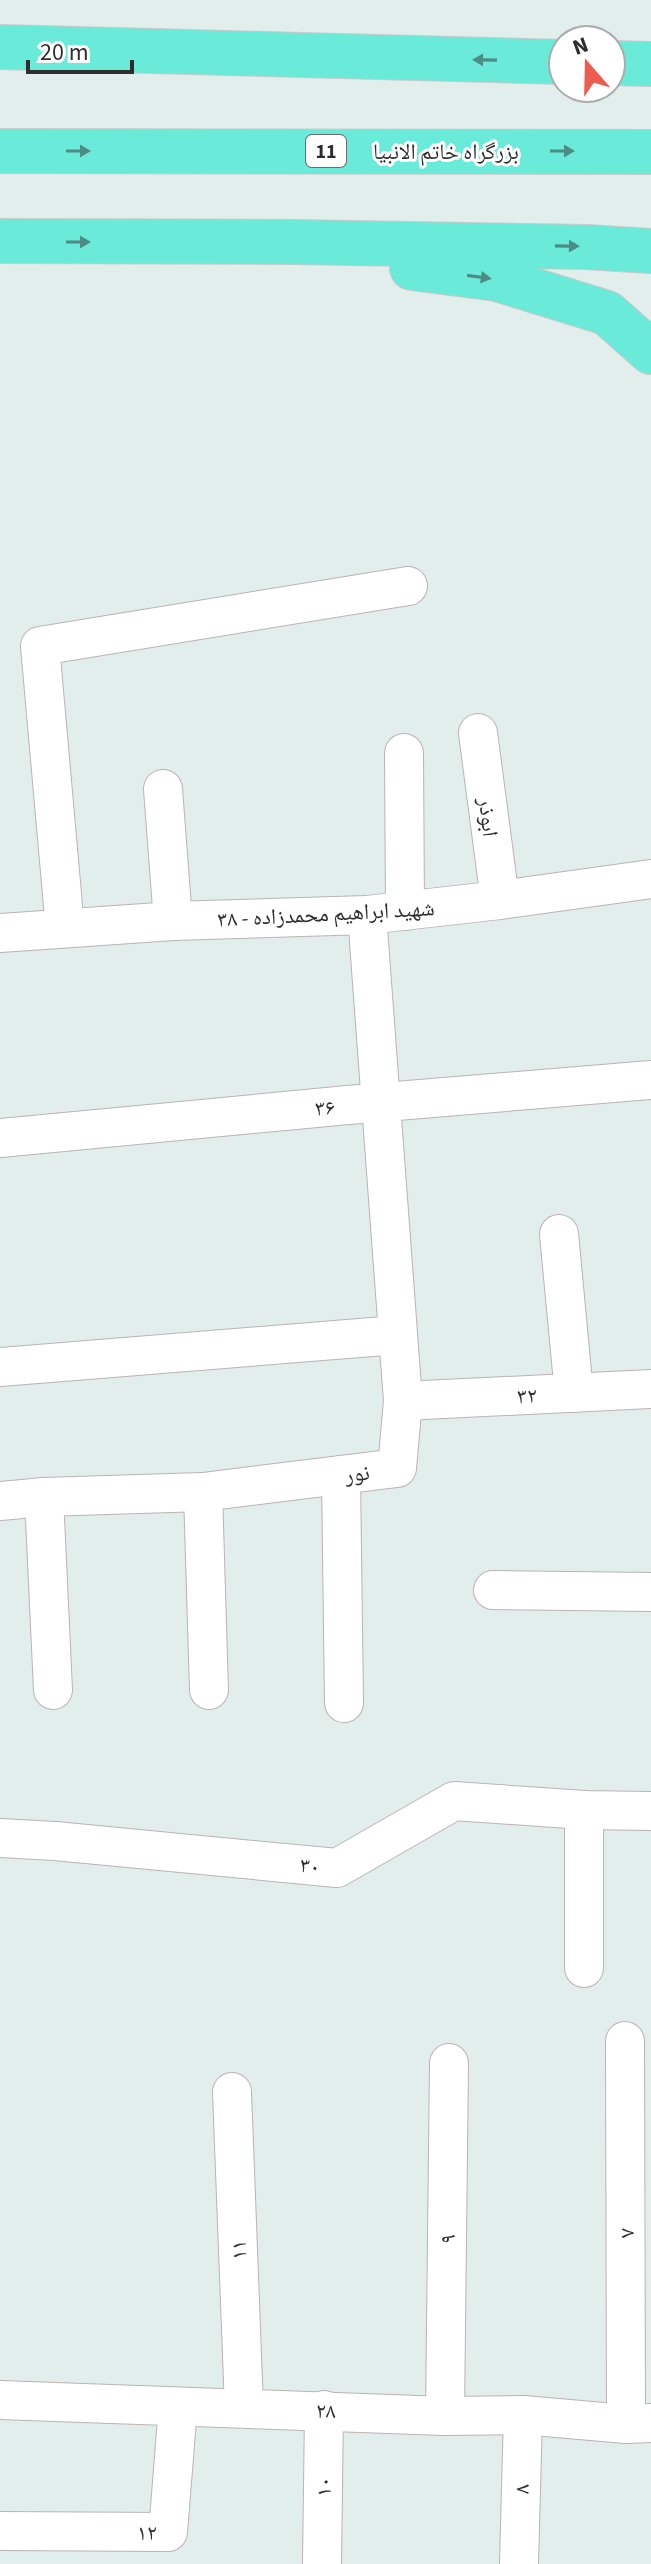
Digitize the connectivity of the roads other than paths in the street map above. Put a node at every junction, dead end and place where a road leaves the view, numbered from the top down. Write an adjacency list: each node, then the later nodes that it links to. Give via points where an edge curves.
1 (0, 47): 2 (highway, one-way to 1)
2 (547, 62)
3 (627, 63): 4 (highway)
4 (651, 64)
5 (0, 151): 6 (highway, بزرگراه خاتم الانبیا / 11, one-way to 6)
6 (651, 152)
7 (0, 241): 8 (highway, one-way to 8)
8 (293, 242): 9 (highway, one-way to 9); 10 (highway, one-way to 10, via 373,262 497,279 607,313)
9 (651, 251)
10 (651, 352)
11 (408, 586): 20 (street, via 40,646)
12 (478, 733): 16 (street, ابوذر)
13 (404, 753): 17 (street)
14 (163, 789): 19 (street)
15 (651, 879): 16 (street, شهید ابراهیم محمدزاده - ۳۸)
16 (500, 900): 17 (street, شهید ابراهیم محمدزاده - ۳۸)
17 (405, 911): 18 (street, شهید ابراهیم محمدزاده - ۳۸)
18 (367, 915): 19 (street, شهید ابراهیم محمدزاده - ۳۸); 23 (street, نور)
19 (173, 921): 20 (street, شهید ابراهیم محمدزاده - ۳۸)
20 (65, 928): 21 (street, شهید ابراهیم محمدزاده - ۳۸)
21 (0, 933)
22 (651, 1080): 23 (street, ۳۶)
23 (381, 1102): 24 (street, ۳۶); 26 (street, نور)
24 (0, 1138)
25 (559, 1234): 29 (street)
26 (397, 1335): 27 (street); 30 (street, نور)
27 (0, 1367)
28 (651, 1389): 29 (street, ۳۲)
29 (574, 1393): 30 (street, ۳۲)
30 (403, 1401): 31 (street, نور, via 397,1468)
31 (341, 1475): 32 (street, نور); 39 (street)
32 (203, 1492): 33 (street, نور); 38 (street)
33 (44, 1497): 34 (street, نور); 37 (street)
34 (0, 1501)
35 (493, 1590): 36 (street)
36 (651, 1592)
37 (53, 1690)
38 (209, 1690)
39 (344, 1703)
40 (584, 1810): 41 (street, ۳۰); 42 (street, ۳۰, via 454,1801 337,1868); 43 (street)
41 (651, 1811)
42 (0, 1838)
43 (584, 1968)
44 (625, 2041): 53 (street, ۷)
45 (449, 2063): 52 (street, ۹)
46 (232, 2092): 49 (street, ۱۱)
47 (0, 2400): 48 (street, ۲۸)
48 (178, 2407): 49 (street, ۲۸); 54 (street, ۱۲, via 168,2532)
49 (244, 2408): 50 (street, ۲۸)
50 (324, 2410): 52 (street, ۲۸); 55 (street, ۱۰)
51 (523, 2415): 52 (street, ۲۸); 53 (street, ۲۸); 56 (street, ۸)
52 (445, 2416)
53 (639, 2423)
54 (0, 2531)
55 (322, 2564)
56 (519, 2564)

